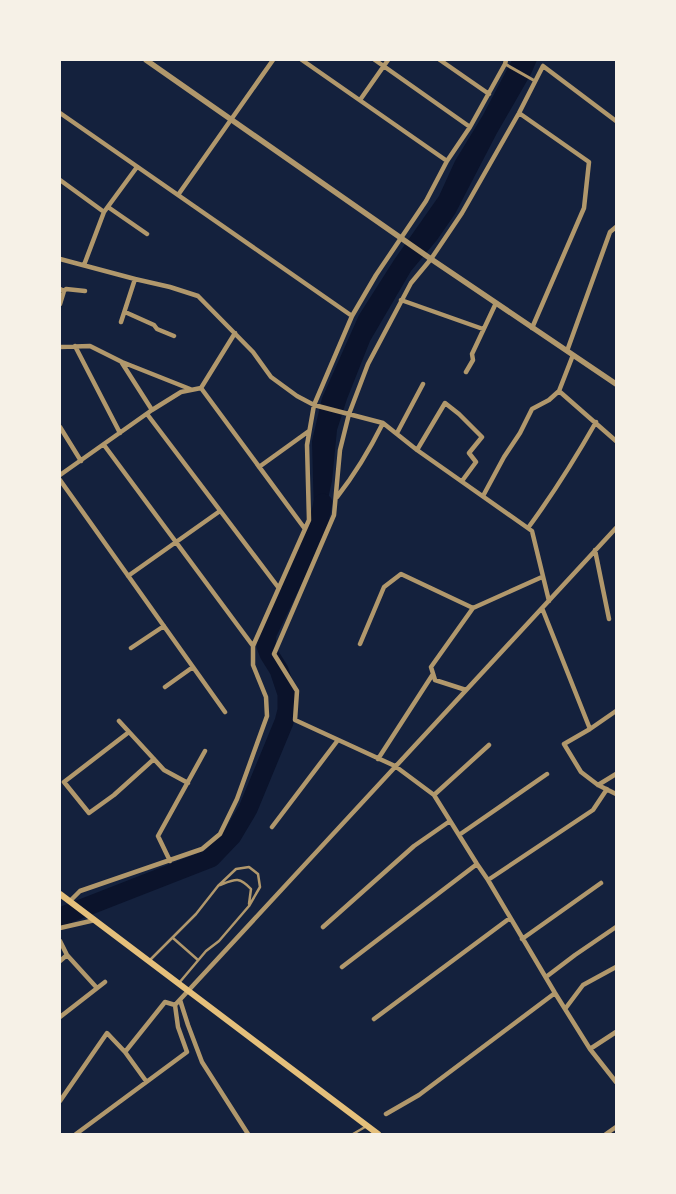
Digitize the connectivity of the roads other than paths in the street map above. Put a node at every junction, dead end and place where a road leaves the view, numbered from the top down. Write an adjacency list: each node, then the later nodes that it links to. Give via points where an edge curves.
1 (146, 60): 14 (street)
2 (273, 60): 14 (street)
3 (302, 60): 11 (street)
4 (375, 60): 8 (street)
5 (388, 60): 8 (street)
6 (440, 60): 10 (street)
7 (506, 61): 9 (street); 10 (street)
8 (384, 66): 11 (street); 16 (street)
9 (536, 82): 13 (street); 15 (street, via 543,66)
10 (489, 94): 16 (street)
11 (360, 100): 17 (street)
12 (60, 112): 18 (street)
13 (519, 113): 27 (street, via 462,213); 38 (street, via 589,162 584,208)
14 (231, 120): 20 (street); 25 (street)
15 (616, 121)
16 (470, 127): 17 (street)
17 (447, 161): 25 (street)
18 (137, 166): 20 (street); 21 (street)
19 (60, 180): 22 (street)
20 (178, 195): 36 (street)
21 (108, 207): 22 (street); 24 (street)
22 (104, 212): 28 (street)
23 (616, 227): 44 (street, via 610,232)
24 (147, 234)
25 (401, 238): 27 (street); 36 (street)
26 (60, 259): 28 (street)
27 (431, 259): 32 (street); 33 (street)
28 (84, 265): 29 (street)
29 (135, 279): 35 (street); 40 (street, via 198,296)
30 (62, 290): 31 (street); 34 (street)
31 (85, 291)
32 (401, 300): 39 (street); 56 (street, via 368,364)
33 (496, 303): 38 (street); 39 (street)
34 (60, 304)
35 (125, 312): 37 (street); 41 (street)
36 (352, 316): 53 (street)
37 (121, 322)
38 (532, 328): 44 (street)
39 (484, 330): 47 (street)
40 (234, 333): 50 (street); 53 (street, via 271,377)
41 (174, 336)
42 (75, 346): 43 (street); 46 (street, via 90,346); 61 (street)
43 (60, 347)
44 (567, 351): 45 (street)
45 (573, 355): 49 (street); 52 (street)
46 (122, 362): 51 (street); 54 (street)
47 (466, 372)
48 (423, 384): 62 (street)
49 (616, 384)
50 (201, 388): 51 (street); 67 (street)
51 (190, 389): 54 (street)
52 (559, 392): 57 (street); 71 (street, via 532,409)
53 (314, 405): 56 (street); 60 (street)
54 (152, 410): 55 (street)
55 (147, 414): 61 (street); 73 (street)
56 (349, 414): 58 (street); 72 (street, via 340,450)
57 (596, 422): 63 (street); 74 (street)
58 (383, 423): 62 (street); 72 (street, via 371,447)
59 (60, 427): 66 (street)
60 (309, 431): 67 (street); 76 (street, via 309,520)
61 (120, 433): 64 (street)
62 (397, 433): 65 (street)
63 (616, 440)
64 (104, 444): 66 (street); 77 (street)
65 (417, 450): 70 (street); 70 (street, via 445,403 482,437 469,453 476,462)
66 (82, 461): 68 (street)
67 (259, 467): 76 (street)
68 (60, 475)
69 (60, 480): 79 (street)
70 (462, 481): 71 (street)
71 (483, 496): 74 (street)
72 (336, 498): 99 (street, via 334,516 274,654 297,691 294,720)
73 (220, 511): 77 (street); 81 (street)
74 (528, 528): 80 (street, via 532,531)
75 (616, 528): 78 (street)
76 (305, 529): 81 (street)
77 (176, 543): 79 (street); 88 (street)
78 (595, 550): 82 (street); 85 (street)
79 (128, 576): 86 (street)
80 (542, 577): 82 (street); 83 (street)
81 (278, 587): 88 (street)
82 (548, 601): 84 (street)
83 (472, 608): 87 (street, via 401,574 384,587); 91 (street, via 431,668)
84 (542, 608): 93 (street); 97 (street)
85 (609, 619)
86 (164, 626): 89 (street); 90 (street)
87 (360, 644)
88 (252, 646): 115 (street, via 253,665 266,697 267,716 237,799 220,834 202,850)
89 (131, 648)
90 (192, 667): 92 (street); 95 (street)
91 (433, 674): 93 (street, via 435,680); 103 (street)
92 (165, 688)
93 (466, 690): 104 (street)
94 (616, 711): 97 (street)
95 (225, 712)
96 (119, 721): 98 (street)
97 (590, 729): 108 (street, via 564,744 581,772)
98 (129, 732): 102 (street); 102 (street, via 64,782 89,813)
99 (338, 740): 103 (street); 113 (street)
100 (488, 745): 111 (street)
101 (206, 751): 107 (street)
102 (154, 759): 107 (street, via 164,770)
103 (378, 759): 104 (street)
104 (395, 766): 111 (street); 141 (street)
105 (547, 774): 114 (street)
106 (616, 774): 108 (street)
107 (188, 783): 115 (street, via 158,836)
108 (598, 785): 109 (street)
109 (607, 790): 110 (street); 117 (street, via 593,810)
110 (616, 794)
111 (434, 795): 112 (street)
112 (450, 821): 114 (street); 125 (street, via 414,846)
113 (272, 827)
114 (459, 835): 116 (street)
115 (170, 861): 121 (street, via 80,891)
116 (477, 864): 117 (street); 135 (street)
117 (488, 880): 123 (street)
118 (601, 883): 129 (street)
119 (218, 886): 122 (lane, via 234,879 243,880 251,889); 122 (lane, via 236,869 249,867 258,874 260,887); 128 (lane)
120 (60, 894): 121 (main road)
121 (70, 901): 124 (main road)
122 (249, 906): 132 (lane)
123 (510, 918): 129 (street); 147 (street)
124 (94, 920): 126 (street); 134 (main road)
125 (323, 927)
126 (60, 928)
127 (616, 928): 137 (street)
128 (172, 938): 132 (lane); 134 (lane)
129 (522, 939): 137 (street)
130 (60, 941): 131 (street)
131 (67, 955): 133 (street); 140 (street)
132 (198, 960): 139 (lane)
133 (60, 961)
134 (149, 961): 139 (main road)
135 (342, 967)
136 (616, 967): 145 (street, via 583,985)
137 (546, 977): 142 (street)
138 (105, 982): 140 (street)
139 (178, 983): 141 (main road)
140 (97, 988): 146 (street)
141 (189, 990): 143 (street); 155 (main road)
142 (555, 993): 145 (street); 154 (street, via 418,1095)
143 (180, 1000): 144 (street); 158 (street, via 202,1062)
144 (175, 1005): 150 (street, via 165,1002); 151 (street, via 187,1052)
145 (566, 1009): 149 (street)
146 (60, 1017)
147 (374, 1019)
148 (616, 1032): 149 (street)
149 (590, 1049): 152 (street)
150 (125, 1052): 151 (street); 153 (street, via 107,1033)
151 (146, 1081): 157 (street)
152 (616, 1082)
153 (60, 1100)
154 (386, 1114)
155 (366, 1126): 159 (lane); 160 (main road)
156 (616, 1127): 161 (street)
157 (76, 1134)
158 (248, 1134)
159 (353, 1134)
160 (378, 1134)
161 (606, 1134)

